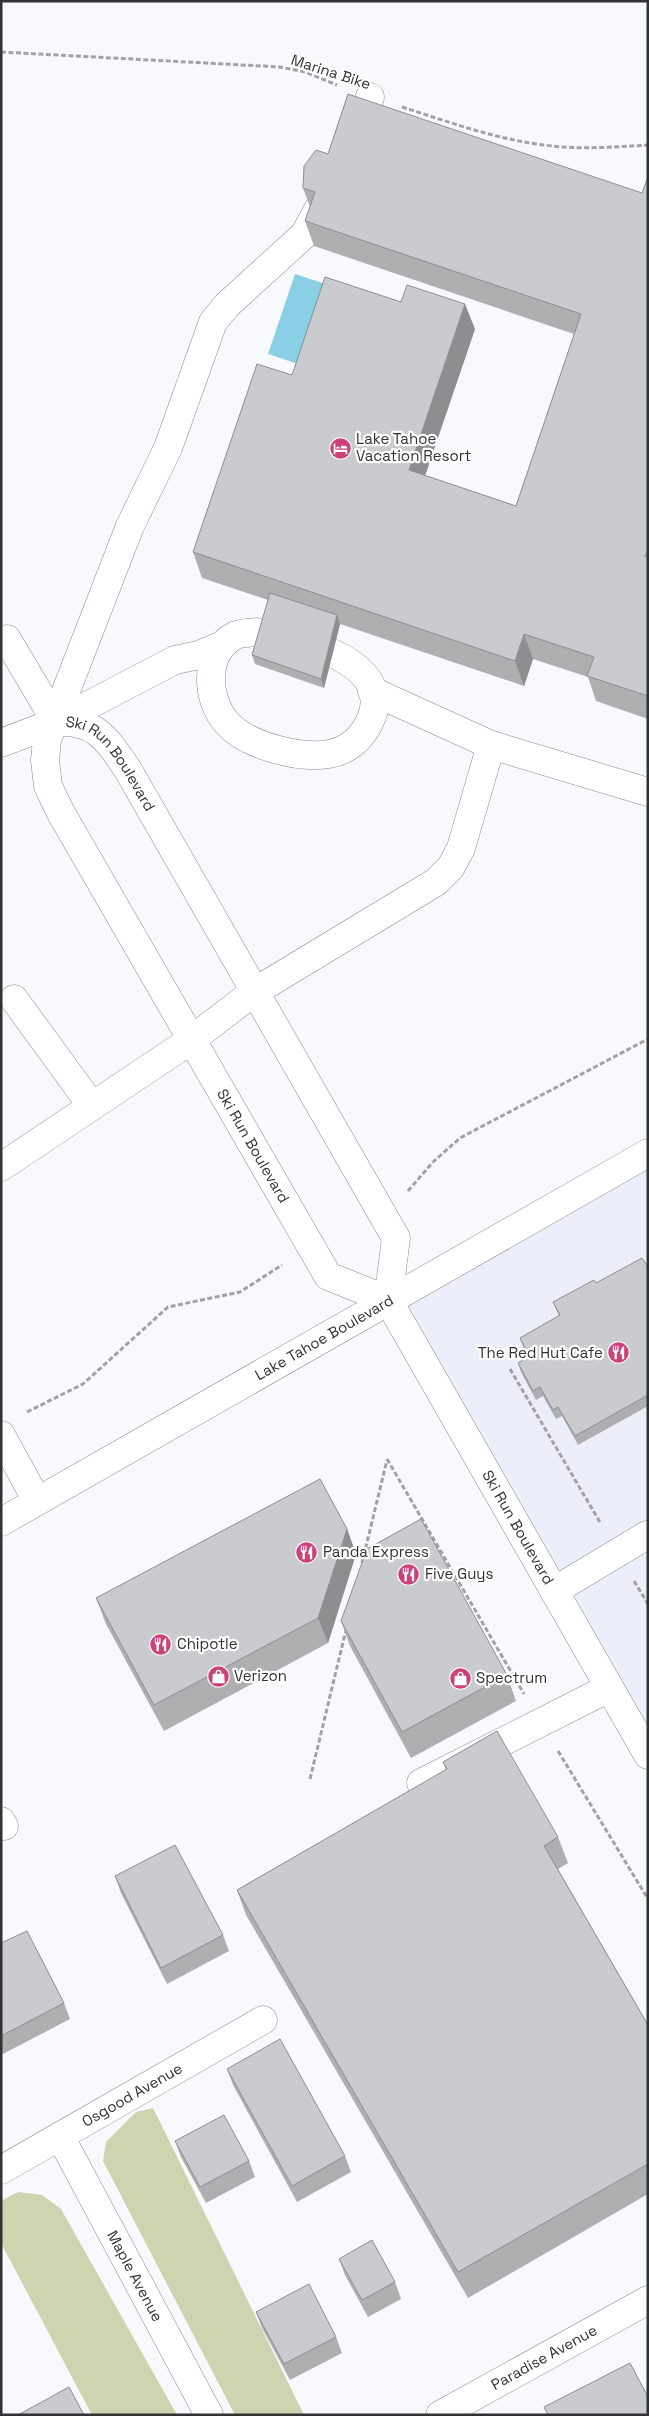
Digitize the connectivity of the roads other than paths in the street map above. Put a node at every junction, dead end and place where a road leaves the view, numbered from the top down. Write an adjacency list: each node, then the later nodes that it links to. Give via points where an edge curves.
1 (370, 97): 5 (main road, via 305,234 227,305 213,322 168,448 130,526)
2 (7, 639): 5 (main road)
3 (224, 644): 4 (main road, via 234,636 256,632 286,638 352,663 364,674); 4 (main road, via 215,658 211,675 217,708 228,724 246,738 295,755 315,757 350,746 363,735 371,718); 5 (main road, via 199,655 175,660)
4 (372, 691): 7 (main road)
5 (56, 722): 6 (main road); 9 (main road, Ski Run Boulevard, via 75,721 95,730 111,746 128,770); 11 (main road, Ski Run Boulevard, via 47,740 48,786)
6 (1, 743)
7 (491, 745): 8 (main road); 9 (main road, via 461,848 451,868 436,882)
8 (648, 792)
9 (254, 992): 11 (main road); 15 (main road, Ski Run Boulevard, via 396,1238)
10 (14, 999): 12 (main road)
11 (191, 1040): 12 (main road); 15 (main road, Ski Run Boulevard, via 328,1276)
12 (92, 1106): 14 (main road)
13 (648, 1153): 15 (main road, Lake Tahoe Boulevard)
14 (1, 1167)
15 (388, 1300): 17 (main road, Lake Tahoe Boulevard); 20 (main road, Ski Run Boulevard)
16 (1, 1435): 17 (main road)
17 (37, 1501): 18 (main road, Lake Tahoe Boulevard)
18 (1, 1522)
19 (647, 1535): 20 (main road)
20 (554, 1591): 21 (main road, Ski Run Boulevard)
21 (609, 1688): 22 (main road, Ski Run Boulevard); 23 (main road)
22 (648, 1755)
23 (421, 1783)
24 (263, 2020): 25 (main road, Osgood Avenue)
25 (60, 2136): 26 (main road, Osgood Avenue); 28 (main road, Maple Avenue)
26 (1, 2170)
27 (648, 2300): 29 (main road, Paradise Avenue)
28 (209, 2415)
29 (440, 2415)

